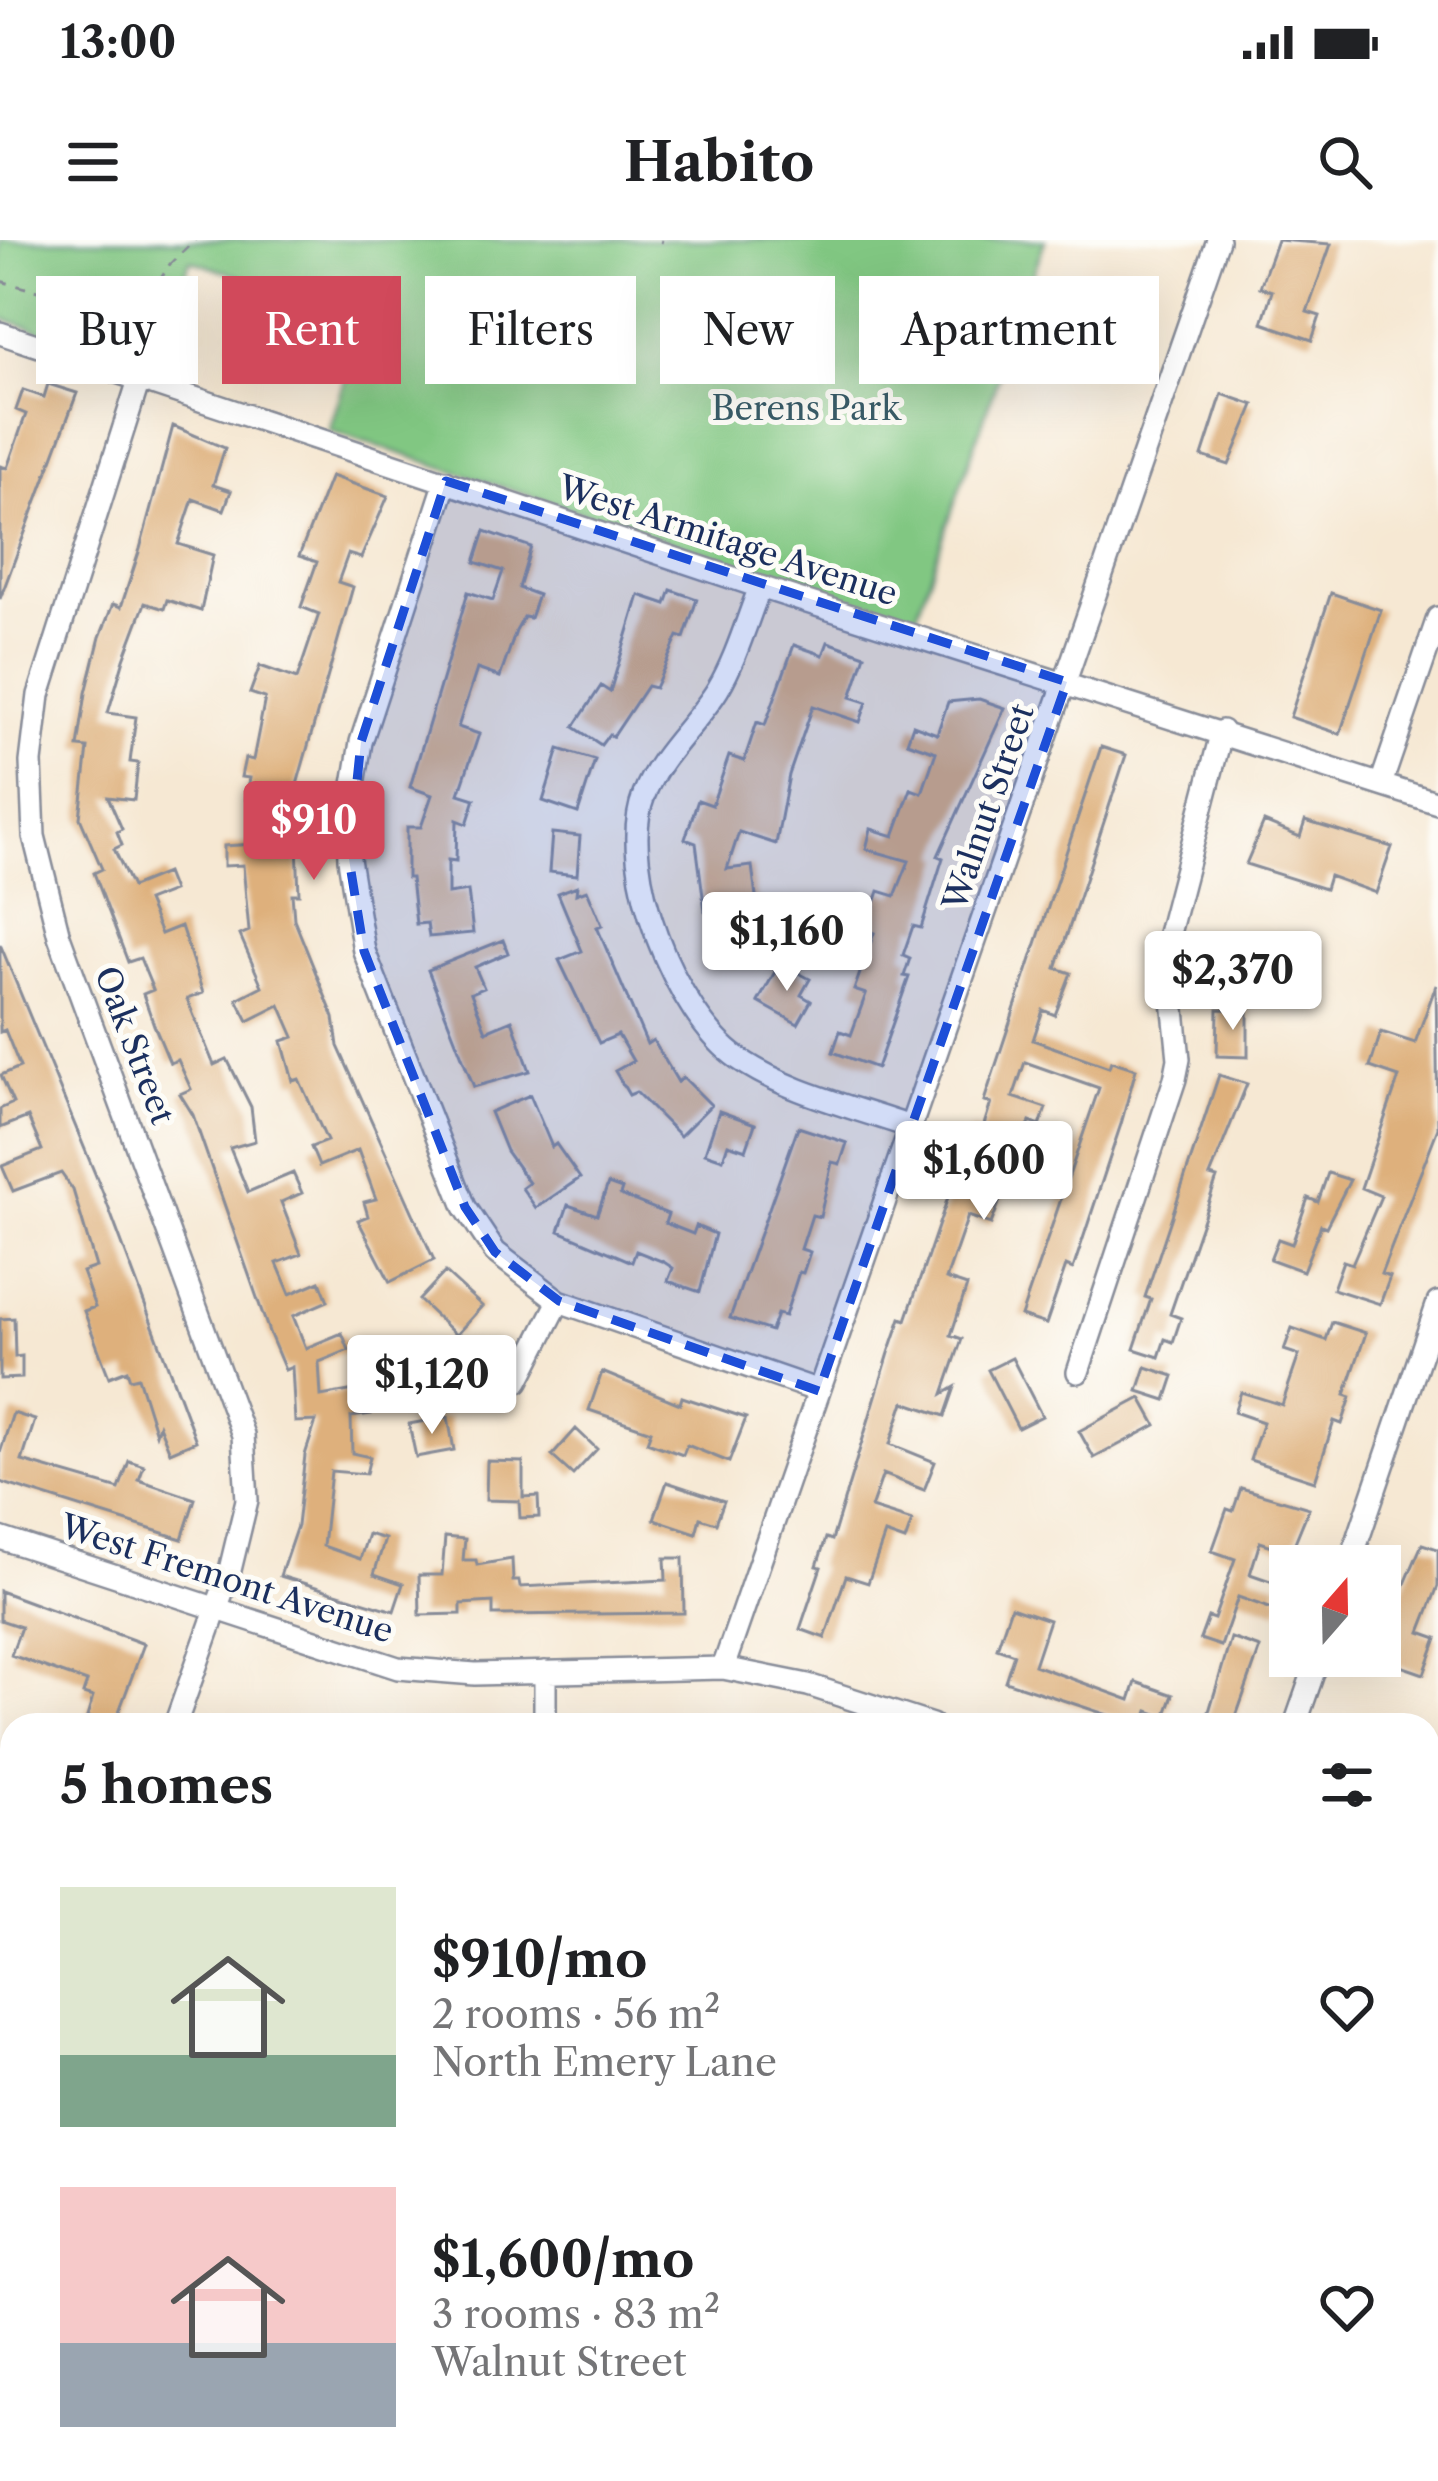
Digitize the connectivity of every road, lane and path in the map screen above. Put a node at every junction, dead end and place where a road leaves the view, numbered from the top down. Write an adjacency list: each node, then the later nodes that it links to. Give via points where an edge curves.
1 (195, 240): 3 (path)
2 (1218, 240): 13 (street, Walnut Street)
3 (163, 276)
4 (0, 281): 5 (path)
5 (36, 291)
6 (0, 333): 7 (street, West Armitage Avenue)
7 (36, 345)
8 (139, 384): 25 (street, Oak Street, via 39,695 34,836 58,936 236,1407 247,1500)
9 (152, 384): 10 (street, West Armitage Avenue)
10 (446, 481): 11 (street, West Armitage Avenue); 18 (street, via 361,742 349,821 353,899 364,951 464,1207 495,1252)
11 (760, 587): 13 (street, West Armitage Avenue); 17 (street, via 719,687 644,793 633,833 645,896 672,975 736,1057 777,1080)
12 (1438, 618): 15 (street)
13 (1067, 682): 14 (street, West Armitage Avenue); 17 (street, Walnut Street)
14 (1222, 731): 15 (street, West Armitage Avenue); 20 (street, via 1167,941 1175,1079)
15 (1381, 784): 16 (street, West Armitage Avenue)
16 (1438, 803)
17 (910, 1126): 22 (street, Walnut Street)
18 (559, 1301): 21 (street); 22 (street)
19 (1438, 1303): 24 (street)
20 (1078, 1372)
21 (518, 1381)
22 (819, 1391): 26 (street, Walnut Street)
23 (0, 1538): 25 (street, West Fremont Avenue)
24 (1356, 1545)
25 (213, 1610): 27 (street, West Fremont Avenue, via 398,1668); 29 (street, Oak Street)
26 (723, 1668): 27 (street, West Fremont Avenue); 31 (street, West Fremont Avenue)
27 (545, 1672): 30 (street)
28 (1311, 1677): 32 (street)
29 (179, 1713)
30 (545, 1713)
31 (895, 1713)
32 (1299, 1713)

